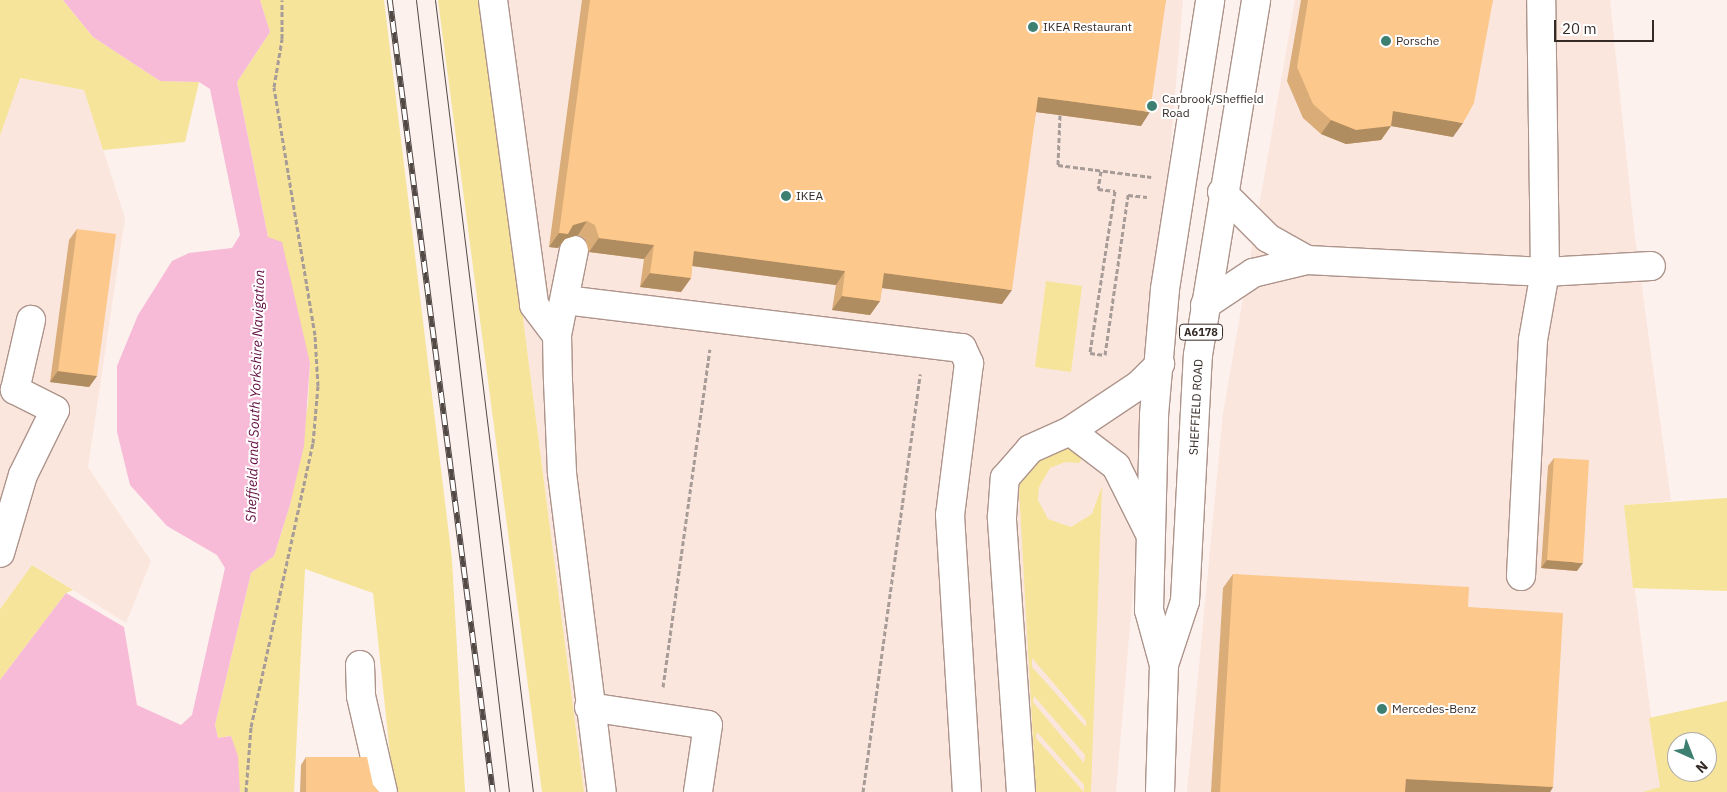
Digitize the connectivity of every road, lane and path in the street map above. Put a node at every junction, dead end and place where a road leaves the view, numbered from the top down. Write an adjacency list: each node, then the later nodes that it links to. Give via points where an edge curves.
1 (282, 0): 30 (path, via 282,39 274,87 315,335 318,386 314,443 251,727)
2 (493, 0): 19 (main road, via 534,305)
3 (1210, 0): 21 (main road, SHEFFIELD ROAD / A6178, via 1164,289)
4 (1256, 0): 10 (main road, SHEFFIELD ROAD / A6178)
5 (1540, 0): 14 (main road)
6 (1060, 115): 7 (path, via 1058,165)
7 (1101, 171): 8 (path, via 1152,177); 9 (path, via 1098,189 1115,192 1090,352 1105,355 1128,195 1146,198)
8 (1150, 184)
9 (1148, 191)
10 (1222, 192): 12 (main road, via 1268,238); 16 (main road, SHEFFIELD ROAD / A6178)
11 (574, 250): 15 (main road)
12 (1307, 260): 14 (main road); 16 (main road, via 1253,273)
13 (1651, 266): 14 (main road)
14 (1545, 272): 25 (main road, via 1533,340)
15 (565, 300): 17 (main road); 19 (main road)
16 (1205, 305): 27 (main road, SHEFFIELD ROAD / A6178, via 1185,601)
17 (714, 318): 20 (main road); 29 (path)
18 (31, 320): 24 (main road, via 15,390 55,410 24,475)
19 (557, 335): 28 (main road, via 562,473)
20 (924, 344): 34 (path); 35 (main road, via 962,348 969,363 950,515)
21 (1160, 364): 22 (main road, via 1139,385); 23 (main road, SHEFFIELD ROAD / A6178)
22 (1070, 431): 23 (main road, via 1116,466); 36 (main road, via 1030,449 1017,461 1005,478 1002,498)
23 (1150, 534): 27 (main road, SHEFFIELD ROAD / A6178, via 1149,610)
24 (0, 552)
25 (1521, 576)
26 (360, 665): 31 (main road, via 361,696)
27 (1164, 665): 37 (main road, SHEFFIELD ROAD / A6178)
28 (589, 708): 29 (main road); 32 (main road)
29 (658, 718): 33 (main road, via 708,725)
30 (246, 792)
31 (383, 792)
32 (602, 792)
33 (698, 792)
34 (863, 792)
35 (967, 792)
36 (1021, 792)
37 (1160, 792)

